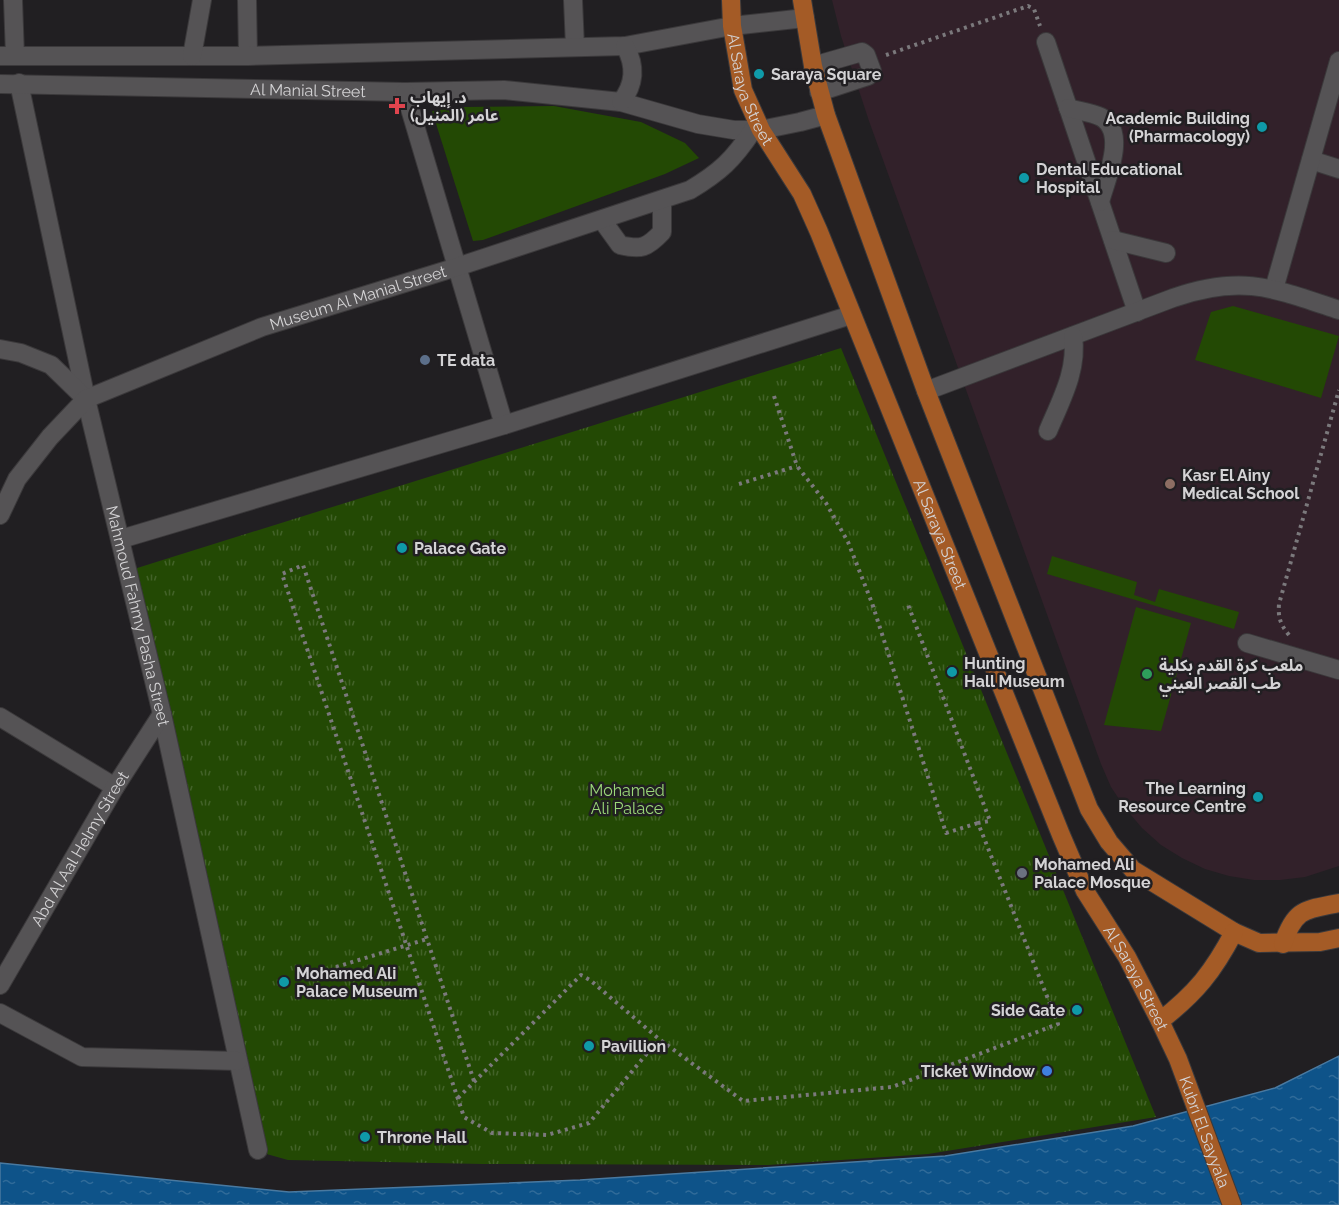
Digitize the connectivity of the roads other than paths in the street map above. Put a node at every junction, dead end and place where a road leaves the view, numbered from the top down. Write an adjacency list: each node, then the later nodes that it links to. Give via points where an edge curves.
1 (13, 0): 11 (street)
2 (202, 0): 12 (street)
3 (248, 0): 13 (street)
4 (573, 0): 10 (street)
5 (731, 0): 7 (main road, Al Saraya Street)
6 (803, 9): 7 (street, Al Manial Street); 15 (main road)
7 (732, 26): 9 (street, Al Manial Street); 23 (main road, Al Saraya Street, via 743,90)
8 (1046, 42): 21 (street)
9 (625, 46): 10 (street, Al Manial Street); 20 (street, via 633,75)
10 (576, 47): 13 (street, Al Manial Street)
11 (7, 56): 12 (street, Al Manial Street)
12 (192, 56): 13 (street, Al Manial Street)
13 (248, 56)
14 (1339, 61): 24 (street)
15 (813, 66): 19 (main road); 19 (street, via 862,52 872,71)
16 (19, 83): 17 (street, Al Manial Street); 18 (street, Al Manial Street); 39 (street, Mahmoud Fahmy Pasha Street)
17 (0, 84)
18 (405, 92): 20 (street, Al Manial Street, via 504,90); 31 (street)
19 (819, 92): 22 (main road)
20 (621, 102): 23 (street, Al Manial Street, via 698,124)
21 (1068, 108): 27 (street); 27 (street, via 1100,117 1113,131 1114,150)
22 (826, 115): 23 (street, Al Manial Street); 38 (main road)
23 (757, 130): 26 (street, Museum Al Manial Street, via 715,175); 35 (main road, Al Saraya Street, via 802,194)
24 (1311, 160): 25 (street); 32 (street)
25 (1339, 169)
26 (662, 200): 28 (street, Museum Al Manial Street); 28 (street, via 662,232 651,244 636,249 620,245)
27 (1100, 202): 29 (street)
28 (602, 220): 31 (street, Museum Al Manial Street)
29 (1113, 240): 30 (street); 34 (street)
30 (1166, 253)
31 (457, 267): 39 (street, Museum Al Manial Street, via 262,327); 40 (street)
32 (1274, 289): 33 (street); 34 (street, via 1254,285 1212,287)
33 (1339, 310)
34 (1137, 312): 36 (street)
35 (851, 315): 40 (street); 55 (main road, Al Saraya Street, via 1085,891)
36 (1073, 336): 38 (street); 41 (street, via 1075,360)
37 (0, 349): 39 (street, via 51,365)
38 (926, 391): 50 (main road, via 1089,809 1109,842 1133,870)
39 (86, 399): 42 (street, Museum Al Manial Street, via 17,479); 43 (street, Mahmoud Fahmy Pasha Street)
40 (504, 425): 43 (street)
41 (1048, 431)
42 (0, 515)
43 (121, 539): 46 (street, Mahmoud Fahmy Pasha Street)
44 (1247, 643): 45 (street)
45 (1339, 670)
46 (162, 714): 48 (street, Abd Al Aal Helmy Street); 57 (street, Mahmoud Fahmy Pasha Street)
47 (0, 717): 48 (street)
48 (115, 787): 53 (street, Abd Al Aal Helmy Street)
49 (1339, 903): 52 (main road, via 1299,914 1289,925)
50 (1234, 932): 52 (main road, via 1259,943); 55 (main road, via 1206,980)
51 (1339, 938): 52 (main road)
52 (1283, 944)
53 (0, 985)
54 (0, 1013): 57 (street, via 82,1057)
55 (1161, 1021): 56 (main road, Al Saraya Street)
56 (1178, 1059): 59 (main road, Kubri El Sayyala)
57 (238, 1061): 58 (street, Mahmoud Fahmy Pasha Street)
58 (258, 1150)
59 (1232, 1205)

